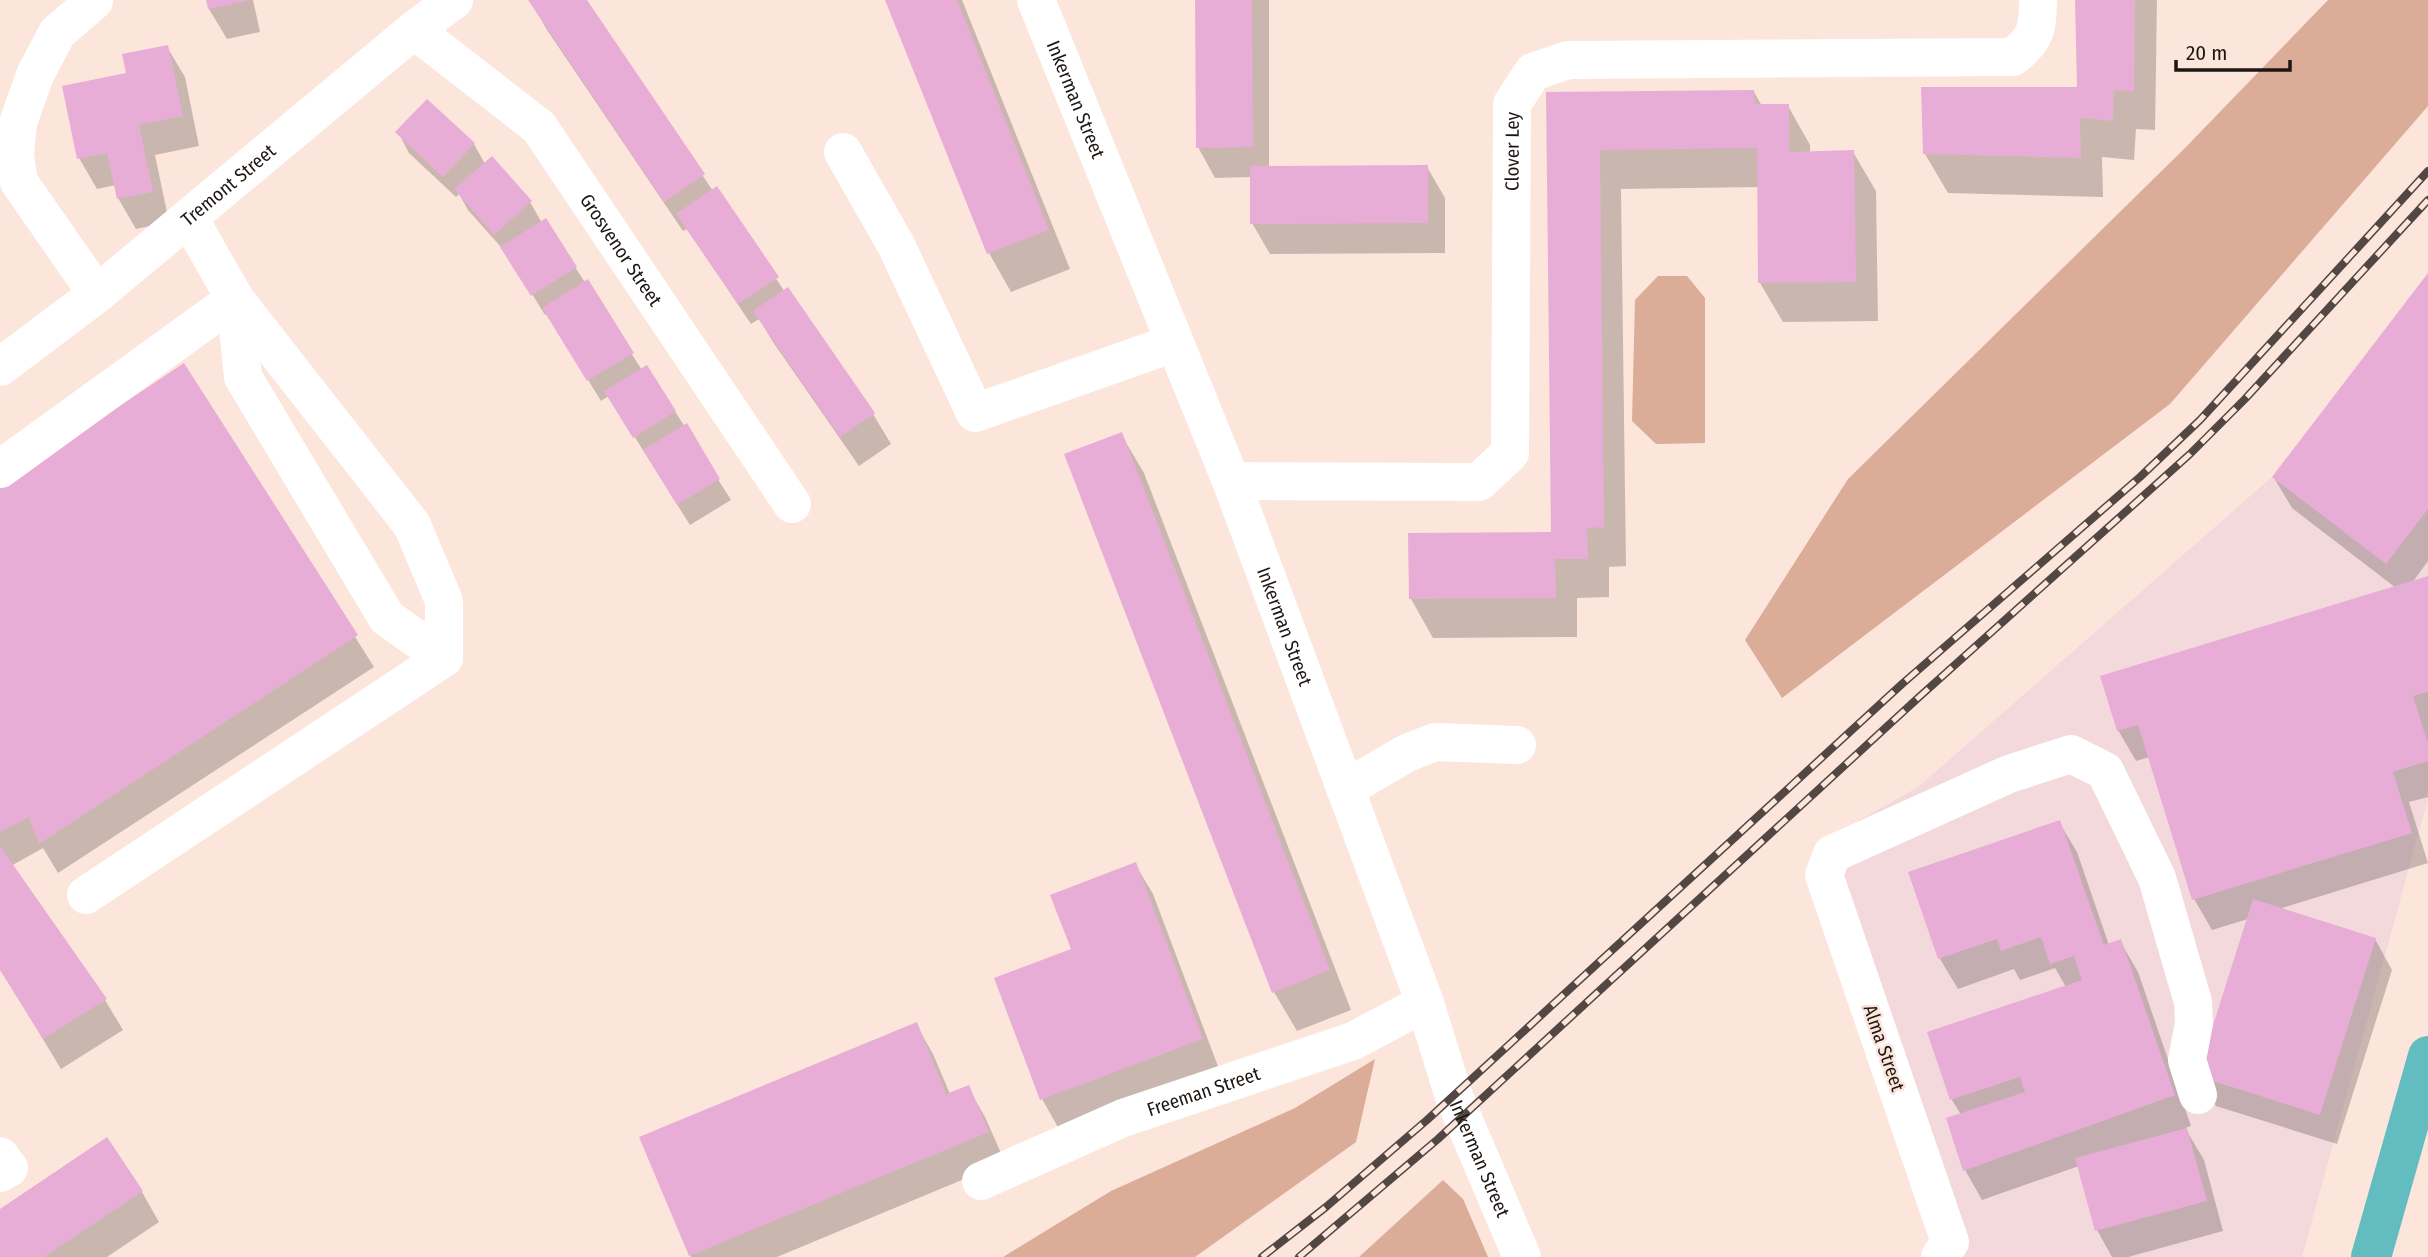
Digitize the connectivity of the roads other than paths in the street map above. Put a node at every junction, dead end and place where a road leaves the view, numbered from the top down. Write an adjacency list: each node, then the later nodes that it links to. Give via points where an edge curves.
1 (454, 0): 5 (street, Tremont Street)
2 (1036, 0): 11 (street, Inkerman Street)
3 (2038, 0): 14 (street, Clover Ley, via 2038,22 2031,43 2014,57 1568,60 1533,72 1512,104 1510,453 1479,482)
4 (94, 1): 7 (street, via 57,33 35,75 18,123)
5 (414, 30): 8 (street, Tremont Street); 15 (street, Grosvenor Street, via 539,127)
6 (843, 152): 11 (street, via 896,245 975,413)
7 (10, 183): 9 (street)
8 (189, 218): 9 (street, Tremont Street); 10 (street)
9 (97, 294): 12 (street, Tremont Street)
10 (235, 299): 13 (street); 16 (street, via 412,525 444,601); 16 (street, via 243,377 387,618)
11 (1174, 343): 14 (street, Inkerman Street)
12 (0, 367)
13 (0, 469)
14 (1231, 481): 18 (street, Inkerman Street)
15 (792, 504)
16 (444, 658): 19 (street)
17 (1517, 745): 18 (street, via 1435,742)
18 (1345, 789): 20 (street, Inkerman Street)
19 (86, 895)
20 (1425, 1003): 24 (street, Freeman Street, via 1353,1041 1124,1118); 26 (street, Inkerman Street, via 1454,1097)
21 (2198, 1095): 25 (street, Alma Street, via 2187,1060 2193,1002 2157,878 2105,771 2071,754 2009,774 1832,854 1824,875)
22 (0, 1156): 23 (street, via 9,1168)
23 (0, 1173)
24 (981, 1181)
25 (1945, 1250)
26 (1522, 1257)

